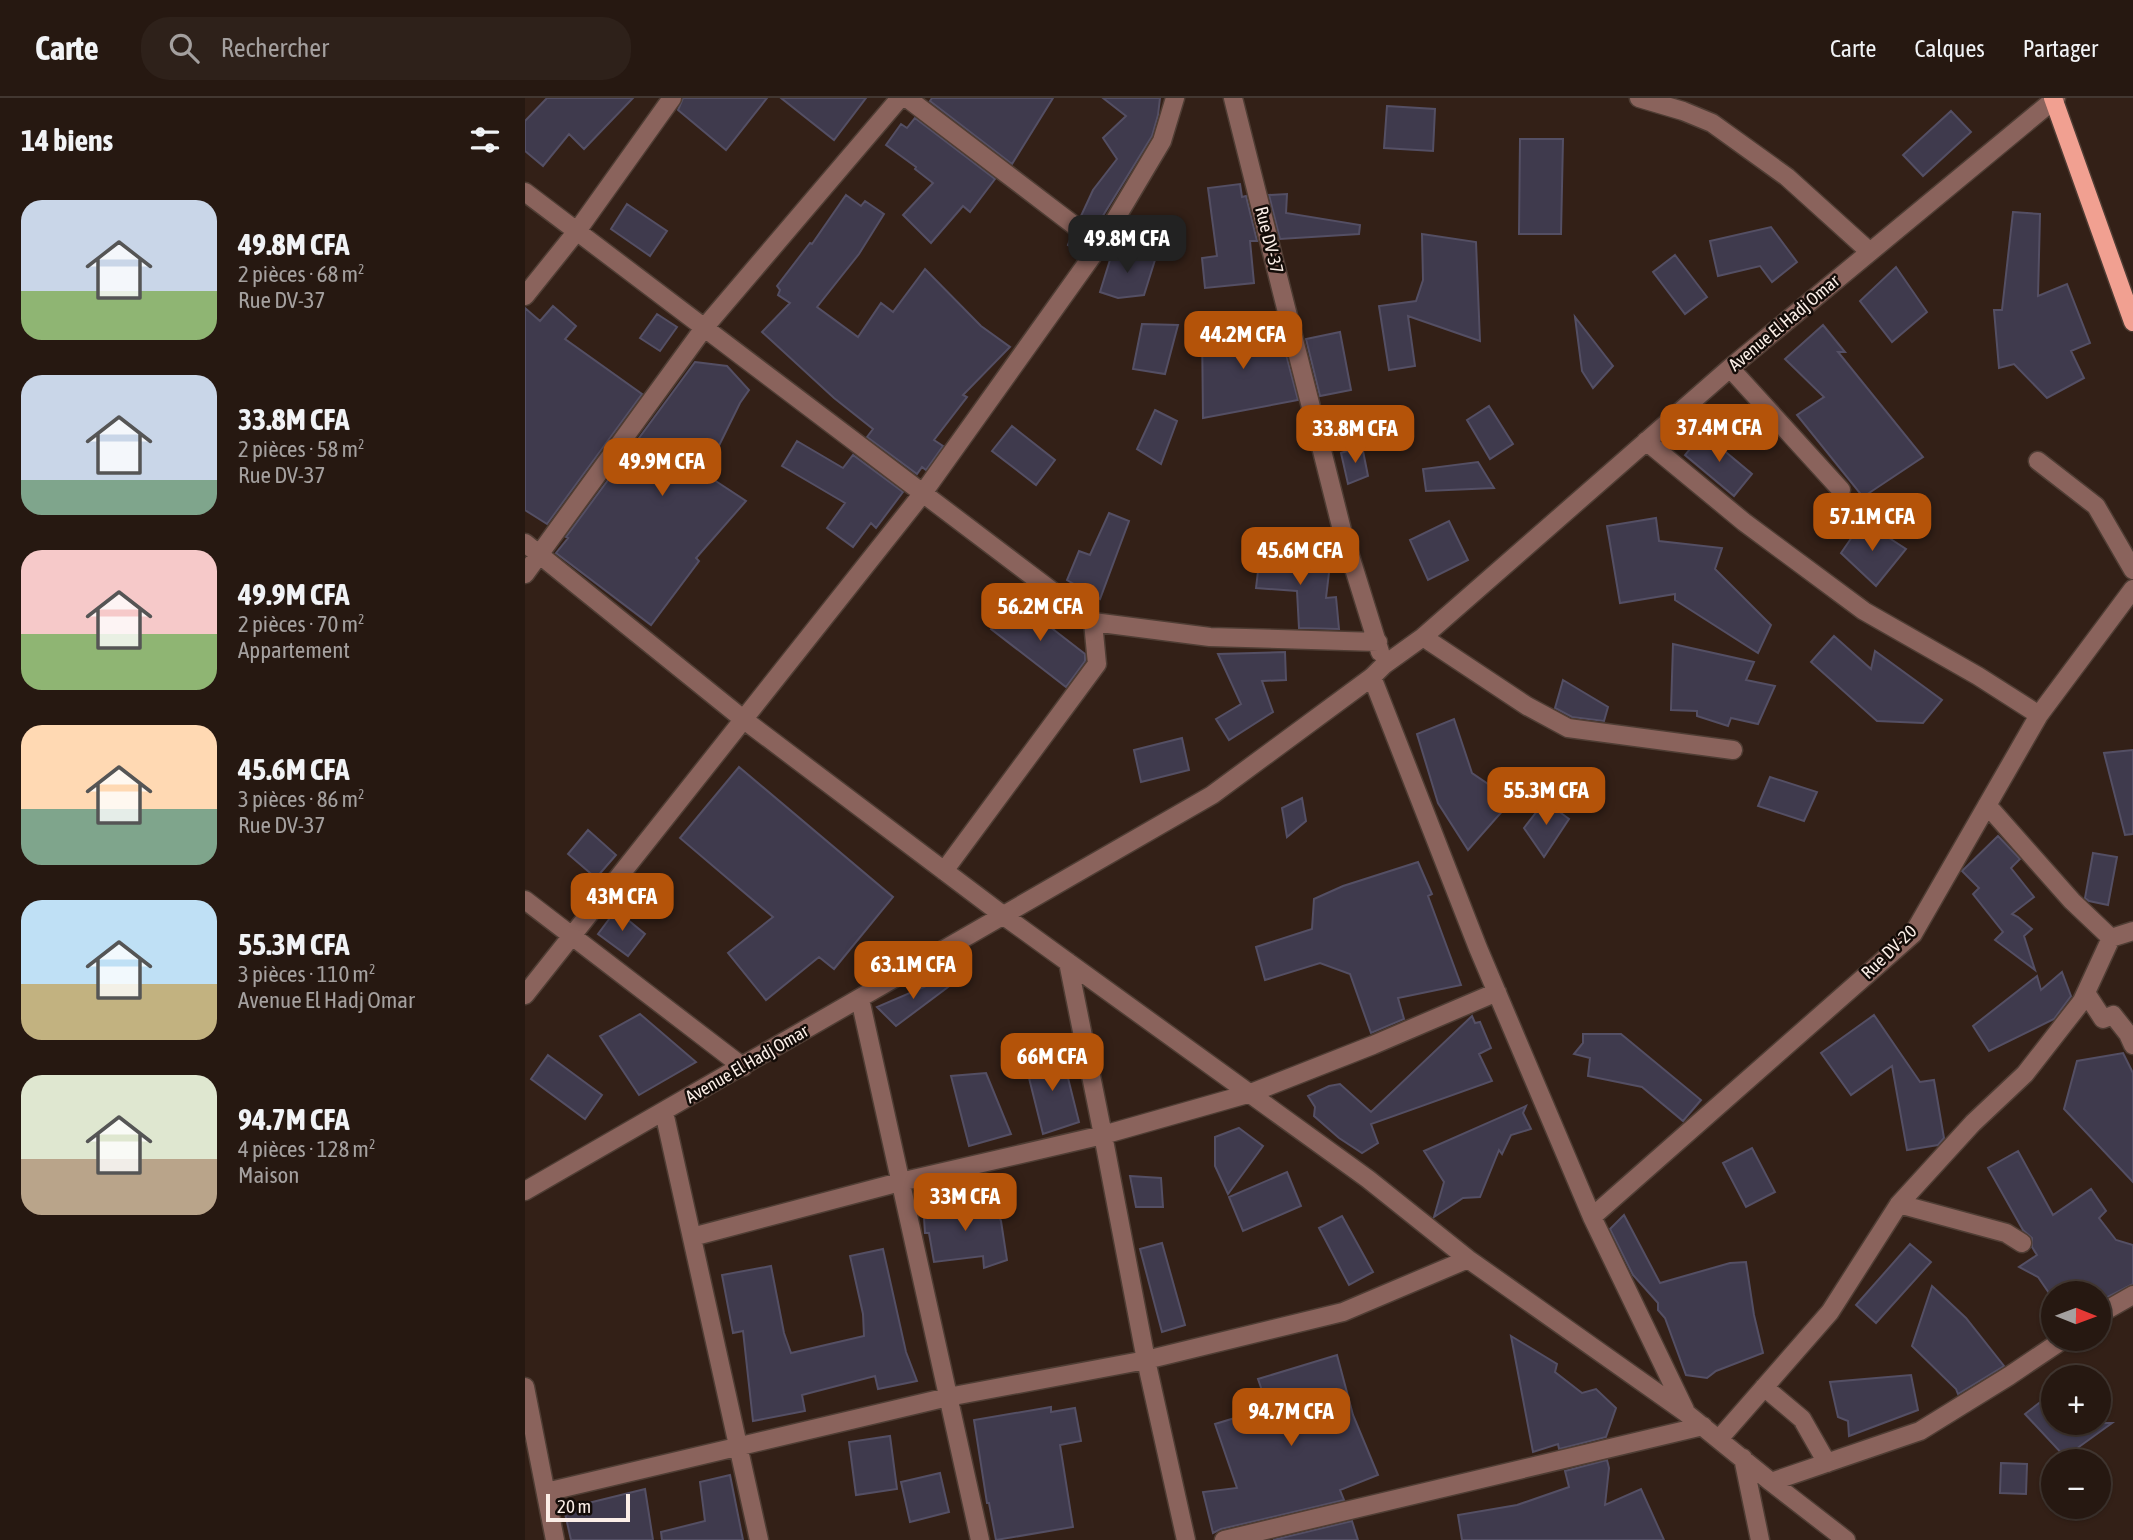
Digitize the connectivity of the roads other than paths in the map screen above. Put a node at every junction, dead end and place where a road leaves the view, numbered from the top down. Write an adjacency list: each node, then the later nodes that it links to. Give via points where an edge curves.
1 (673, 98): 9 (street)
2 (900, 98): 14 (street)
3 (907, 98): 10 (street)
4 (1175, 98): 10 (street, via 1162,141)
5 (1233, 98): 27 (street, Rue DV-37, via 1342,530)
6 (1639, 98): 11 (street, via 1712,123 1787,177)
7 (2054, 98): 11 (street, Avenue El Hadj Omar); 13 (main road)
8 (525, 192): 9 (street)
9 (577, 231): 12 (street); 14 (street)
10 (1100, 245): 19 (street)
11 (1870, 252): 15 (street, Avenue El Hadj Omar)
12 (525, 296)
13 (2133, 322)
14 (704, 328): 19 (street); 21 (street)
15 (1730, 368): 16 (street, Avenue El Hadj Omar); 18 (street)
16 (1646, 441): 26 (street, Avenue El Hadj Omar); 29 (street, via 1744,522 1864,611)
17 (2038, 461): 22 (street, via 2096,506)
18 (1841, 491)
19 (923, 494): 25 (street); 30 (street)
20 (525, 543): 21 (street)
21 (540, 554): 23 (street); 30 (street)
22 (2133, 569)
23 (525, 574)
24 (2133, 589): 29 (street, Rue DV-20)
25 (1093, 622): 27 (street, via 1210,636); 33 (street, via 1097,664)
26 (1423, 637): 28 (street, Avenue El Hadj Omar); 31 (street, via 1568,728)
27 (1377, 642): 28 (street, Rue DV-37)
28 (1378, 671): 35 (street, Avenue El Hadj Omar, via 1212,794); 40 (street, Rue DV-37)
29 (2039, 715): 32 (street, Rue DV-20)
30 (743, 719): 33 (street); 37 (street)
31 (1733, 750)
32 (1987, 805): 38 (street); 52 (street, Rue DV-20, via 1913,933)
33 (944, 871): 35 (street)
34 (525, 900): 37 (street)
35 (1004, 916): 39 (street); 43 (street, Avenue El Hadj Omar)
36 (2133, 930): 38 (street)
37 (572, 936): 42 (street); 45 (street)
38 (2111, 938): 41 (street)
39 (1068, 962): 46 (street); 48 (street)
40 (1497, 992): 46 (street); 52 (street, Rue DV-37)
41 (2086, 993): 44 (street, via 2103,1019 2113,1015); 51 (street, via 2025,1074)
42 (525, 995)
43 (860, 999): 45 (street, Avenue El Hadj Omar); 49 (street)
44 (2133, 1045)
45 (743, 1067): 47 (street, Avenue El Hadj Omar)
46 (1251, 1093): 48 (street); 55 (street)
47 (664, 1112): 50 (street, Avenue El Hadj Omar); 53 (street)
48 (1103, 1135): 49 (street); 59 (street)
49 (900, 1182): 53 (street); 62 (street)
50 (525, 1191)
51 (1899, 1204): 54 (street, via 2006,1233); 61 (street, via 1830,1312)
52 (1592, 1217): 63 (street, Rue DV-37)
53 (692, 1237): 66 (street)
54 (2022, 1243)
55 (1468, 1259): 59 (street, via 1343,1312); 63 (street)
56 (2133, 1295): 57 (street)
57 (2111, 1308)
58 (2046, 1351): 68 (street, via 1920,1431)
59 (1146, 1360): 62 (street); 74 (street)
60 (525, 1387): 70 (street)
61 (1764, 1387): 65 (street); 68 (street, via 1802,1419)
62 (949, 1397): 66 (street); 73 (street)
63 (1686, 1413): 64 (street)
64 (1703, 1426): 65 (street); 75 (street)
65 (1719, 1439): 67 (street)
66 (738, 1446): 70 (street); 72 (street)
67 (1743, 1458): 69 (street); 76 (street)
68 (1826, 1463): 69 (street)
69 (1771, 1482): 77 (street)
70 (546, 1492): 71 (street)
71 (555, 1540)
72 (759, 1540)
73 (980, 1540)
74 (1186, 1540)
75 (1224, 1540)
76 (1760, 1540)
77 (1846, 1540)

